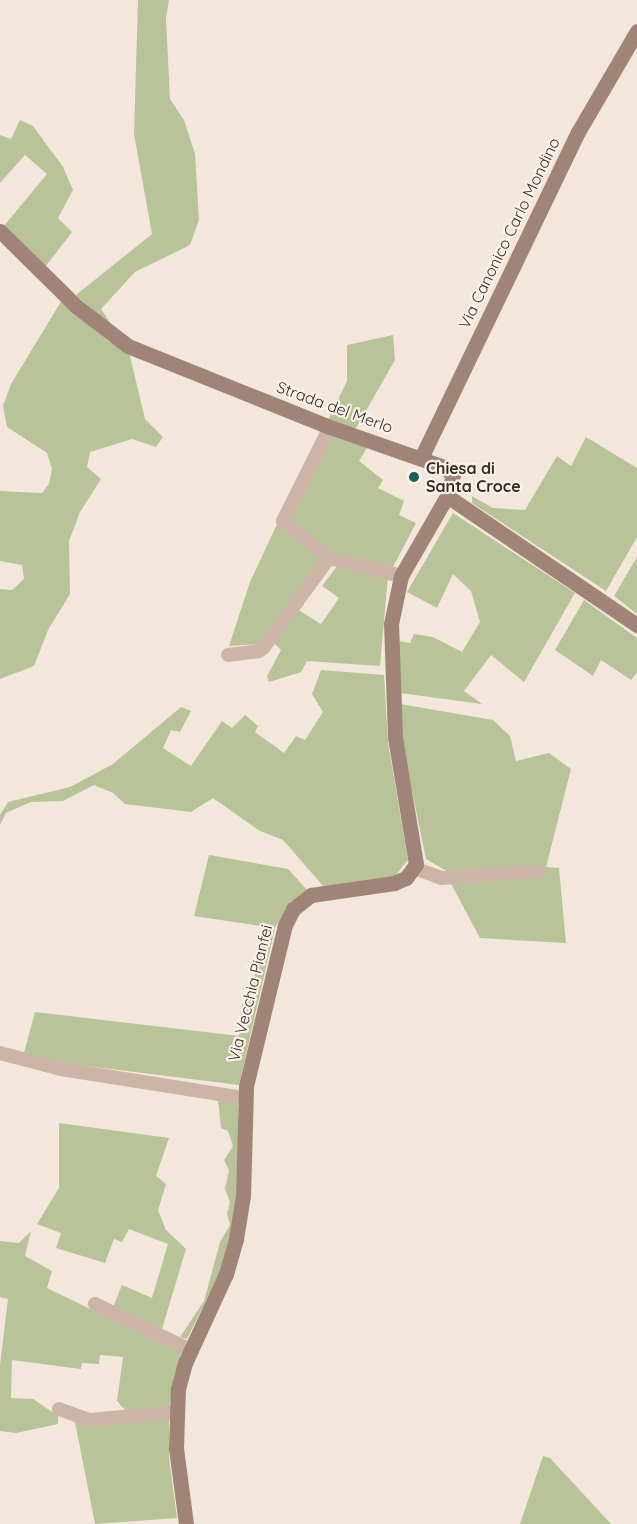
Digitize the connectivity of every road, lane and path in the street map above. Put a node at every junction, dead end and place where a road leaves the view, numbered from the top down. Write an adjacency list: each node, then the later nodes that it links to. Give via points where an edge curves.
1 (637, 31): 4 (street, Via Canonico Carlo Mondino, via 578,132)
2 (0, 231): 3 (street, Strada del Merlo, via 112,337)
3 (330, 427): 4 (street, Strada del Merlo); 6 (street, via 282,521)
4 (422, 456): 5 (street, Strada del Merlo, via 453,475)
5 (447, 496): 7 (street); 8 (street)
6 (329, 558): 7 (street); 9 (street, via 264,647)
7 (400, 576): 10 (street, via 391,624 391,671 397,752 416,850)
8 (637, 625)
9 (228, 655)
10 (414, 868): 11 (street, via 441,878); 13 (street, Via Vecchia Pianfei, via 406,878 394,883 318,893 293,909 280,939)
11 (539, 872)
12 (0, 1053): 13 (street, via 61,1069)
13 (245, 1098): 15 (street, Via Vecchia Pianfei, via 244,1174 236,1239 215,1300)
14 (95, 1304): 15 (street)
15 (190, 1350): 17 (street, Via Vecchia Pianfei, via 180,1383)
16 (59, 1409): 17 (street, via 90,1420)
17 (177, 1412): 18 (street, Via Vecchia Pianfei, via 178,1469)
18 (186, 1524)

